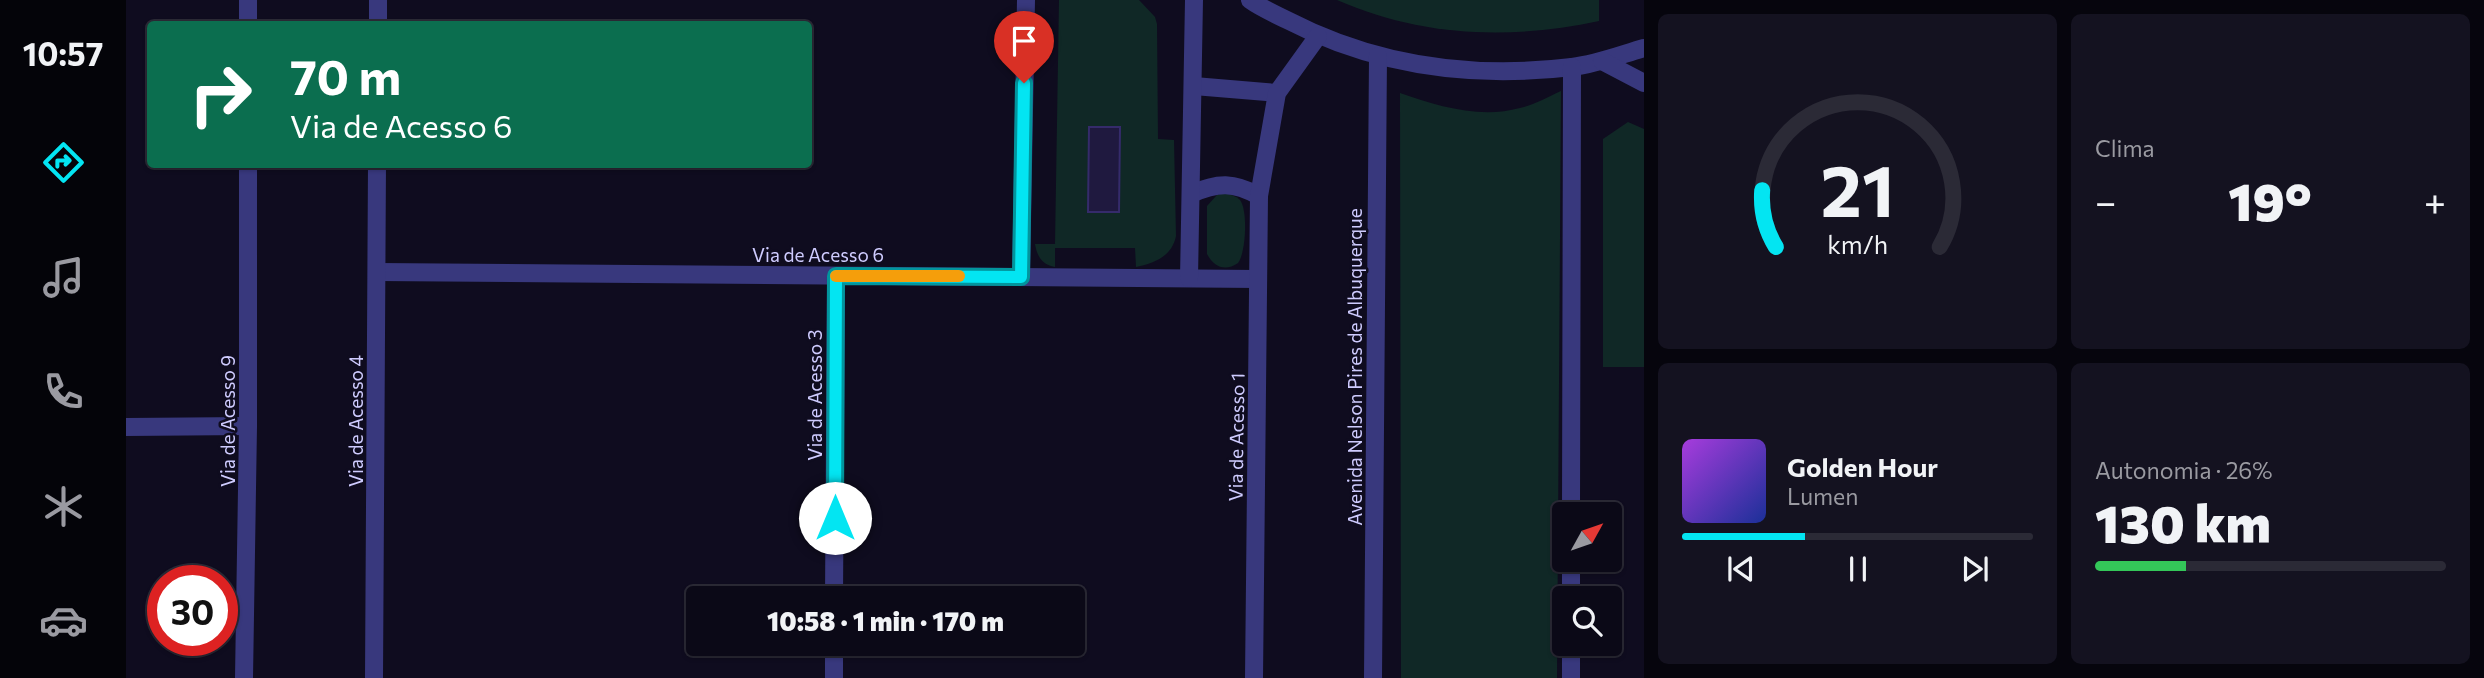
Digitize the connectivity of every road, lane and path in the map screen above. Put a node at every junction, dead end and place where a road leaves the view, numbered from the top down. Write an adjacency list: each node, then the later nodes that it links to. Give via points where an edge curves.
1 (248, 0): 6 (street)
2 (378, 0): 7 (street)
3 (1026, 0): 22 (street)
4 (1194, 0): 14 (street)
5 (1250, 0): 8 (street)
6 (248, 21)
7 (378, 21)
8 (1318, 36): 10 (street); 15 (street)
9 (1644, 48): 11 (street)
10 (1378, 57): 12 (street, via 1439,69 1502,73); 35 (street, Avenida Nelson Pires de Albuquerque)
11 (1602, 61): 12 (street); 13 (street)
12 (1572, 67): 27 (street)
13 (1644, 83)
14 (1194, 86): 15 (street); 18 (street)
15 (1277, 93): 19 (street, Via de Acesso 1)
16 (248, 168): 25 (street, Via de Acesso 9)
17 (377, 168): 20 (street, Via de Acesso 4)
18 (1191, 194): 19 (street, via 1226,184); 23 (street)
19 (1259, 196): 24 (street, Via de Acesso 1)
20 (377, 272): 21 (street, Via de Acesso 6); 32 (street, Via de Acesso 4)
21 (836, 276): 22 (street, Via de Acesso 6); 28 (street, Via de Acesso 3)
22 (1021, 277): 23 (street, Via de Acesso 6)
23 (1189, 278): 24 (street, Via de Acesso 6)
24 (1258, 279): 34 (street, Via de Acesso 1)
25 (248, 426): 26 (street); 31 (street, Via de Acesso 9)
26 (126, 427)
27 (1571, 502)
28 (834, 586)
29 (834, 656): 33 (street)
30 (1571, 656): 36 (street)
31 (244, 678)
32 (374, 678)
33 (834, 678)
34 (1254, 678)
35 (1373, 678)
36 (1571, 678)

